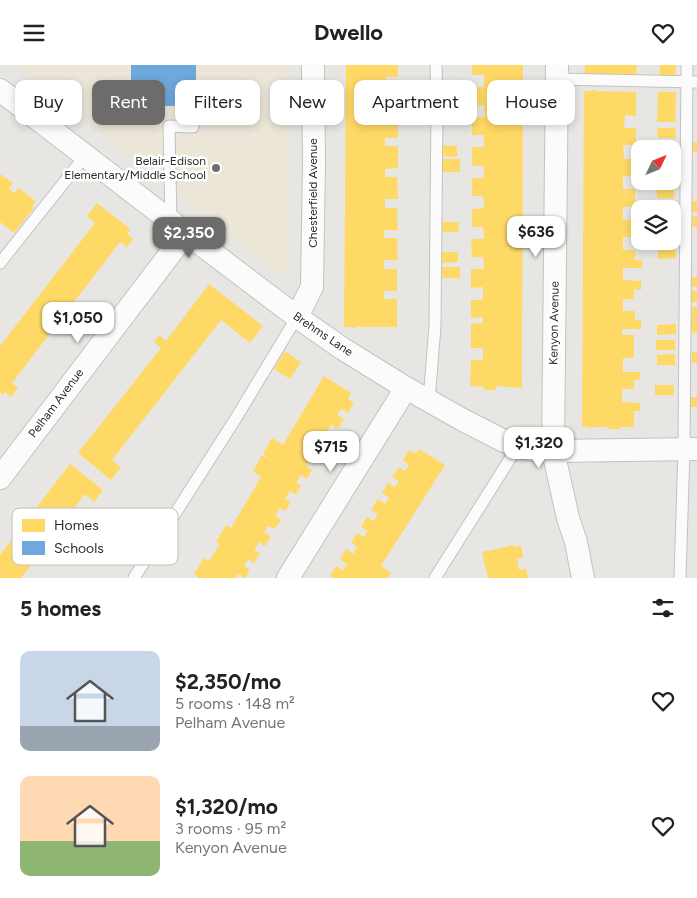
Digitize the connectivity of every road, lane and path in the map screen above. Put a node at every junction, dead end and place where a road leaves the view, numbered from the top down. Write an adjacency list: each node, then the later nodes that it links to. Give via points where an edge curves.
1 (313, 65): 11 (street, Chesterfield Avenue, via 312,287)
2 (436, 65): 13 (lane, via 435,326)
3 (687, 65): 5 (lane)
4 (557, 72): 5 (lane); 16 (street, Kenyon Avenue)
5 (692, 83): 15 (lane)
6 (0, 90): 8 (street, Brehms Lane)
7 (193, 127): 9 (lane, via 169,127)
8 (85, 156): 9 (street, Brehms Lane); 10 (lane)
9 (178, 228): 11 (street, Brehms Lane); 17 (street, Pelham Avenue)
10 (0, 263)
11 (297, 317): 12 (street, Brehms Lane); 18 (lane)
12 (406, 388): 13 (street, Brehms Lane); 21 (street)
13 (429, 401): 14 (street, Brehms Lane, via 486,433)
14 (518, 446): 16 (street, Brehms Lane); 22 (lane)
15 (690, 449): 16 (street, Brehms Lane); 24 (lane)
16 (553, 451): 23 (street, Kenyon Avenue)
17 (0, 478)
18 (178, 509)
19 (142, 565): 20 (lane)
20 (134, 578)
21 (288, 578)
22 (435, 578)
23 (583, 578)
24 (680, 578)

